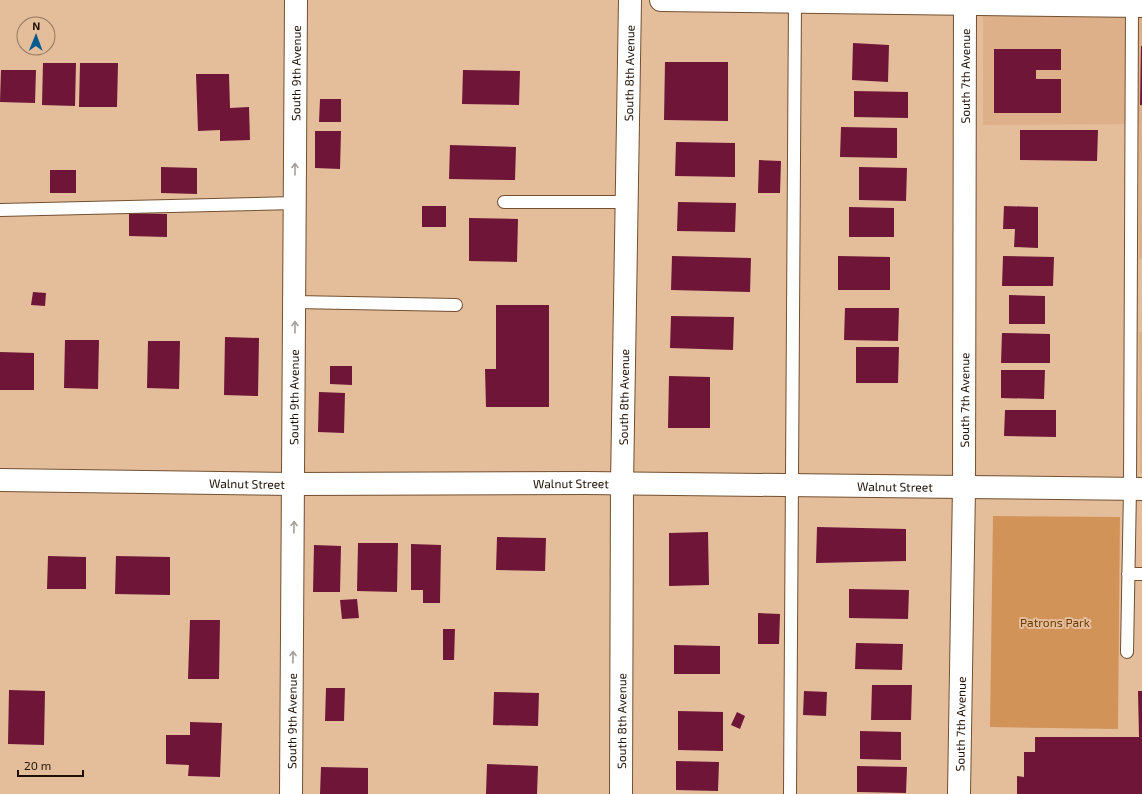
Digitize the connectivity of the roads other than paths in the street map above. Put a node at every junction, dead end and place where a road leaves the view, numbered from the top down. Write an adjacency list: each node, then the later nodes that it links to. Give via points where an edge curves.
1 (296, 0): 9 (street, South 9th Avenue, one-way to 1)
2 (630, 0): 8 (street, South 8th Avenue)
3 (661, 0): 4 (street)
4 (796, 1): 5 (street); 16 (lane)
5 (965, 3): 6 (street); 17 (street, South 7th Avenue)
6 (1135, 4): 18 (lane)
7 (504, 202): 8 (lane)
8 (627, 202): 15 (street, South 8th Avenue)
9 (295, 203): 10 (lane); 11 (street, South 9th Avenue)
10 (0, 210)
11 (295, 302): 12 (lane); 14 (street, South 9th Avenue, one-way to 11)
12 (456, 305)
13 (0, 480): 14 (street, Walnut Street)
14 (294, 484): 15 (street, Walnut Street); 22 (street, South 9th Avenue, one-way to 14)
15 (622, 484): 16 (street, Walnut Street); 23 (street, South 8th Avenue)
16 (792, 486): 17 (street, Walnut Street); 24 (lane)
17 (964, 487): 18 (street, Walnut Street); 25 (street, South 7th Avenue)
18 (1136, 489): 19 (lane)
19 (1128, 574): 20 (lane); 21 (lane)
20 (1142, 574)
21 (1127, 652)
22 (291, 794)
23 (621, 794)
24 (790, 794)
25 (960, 794)

